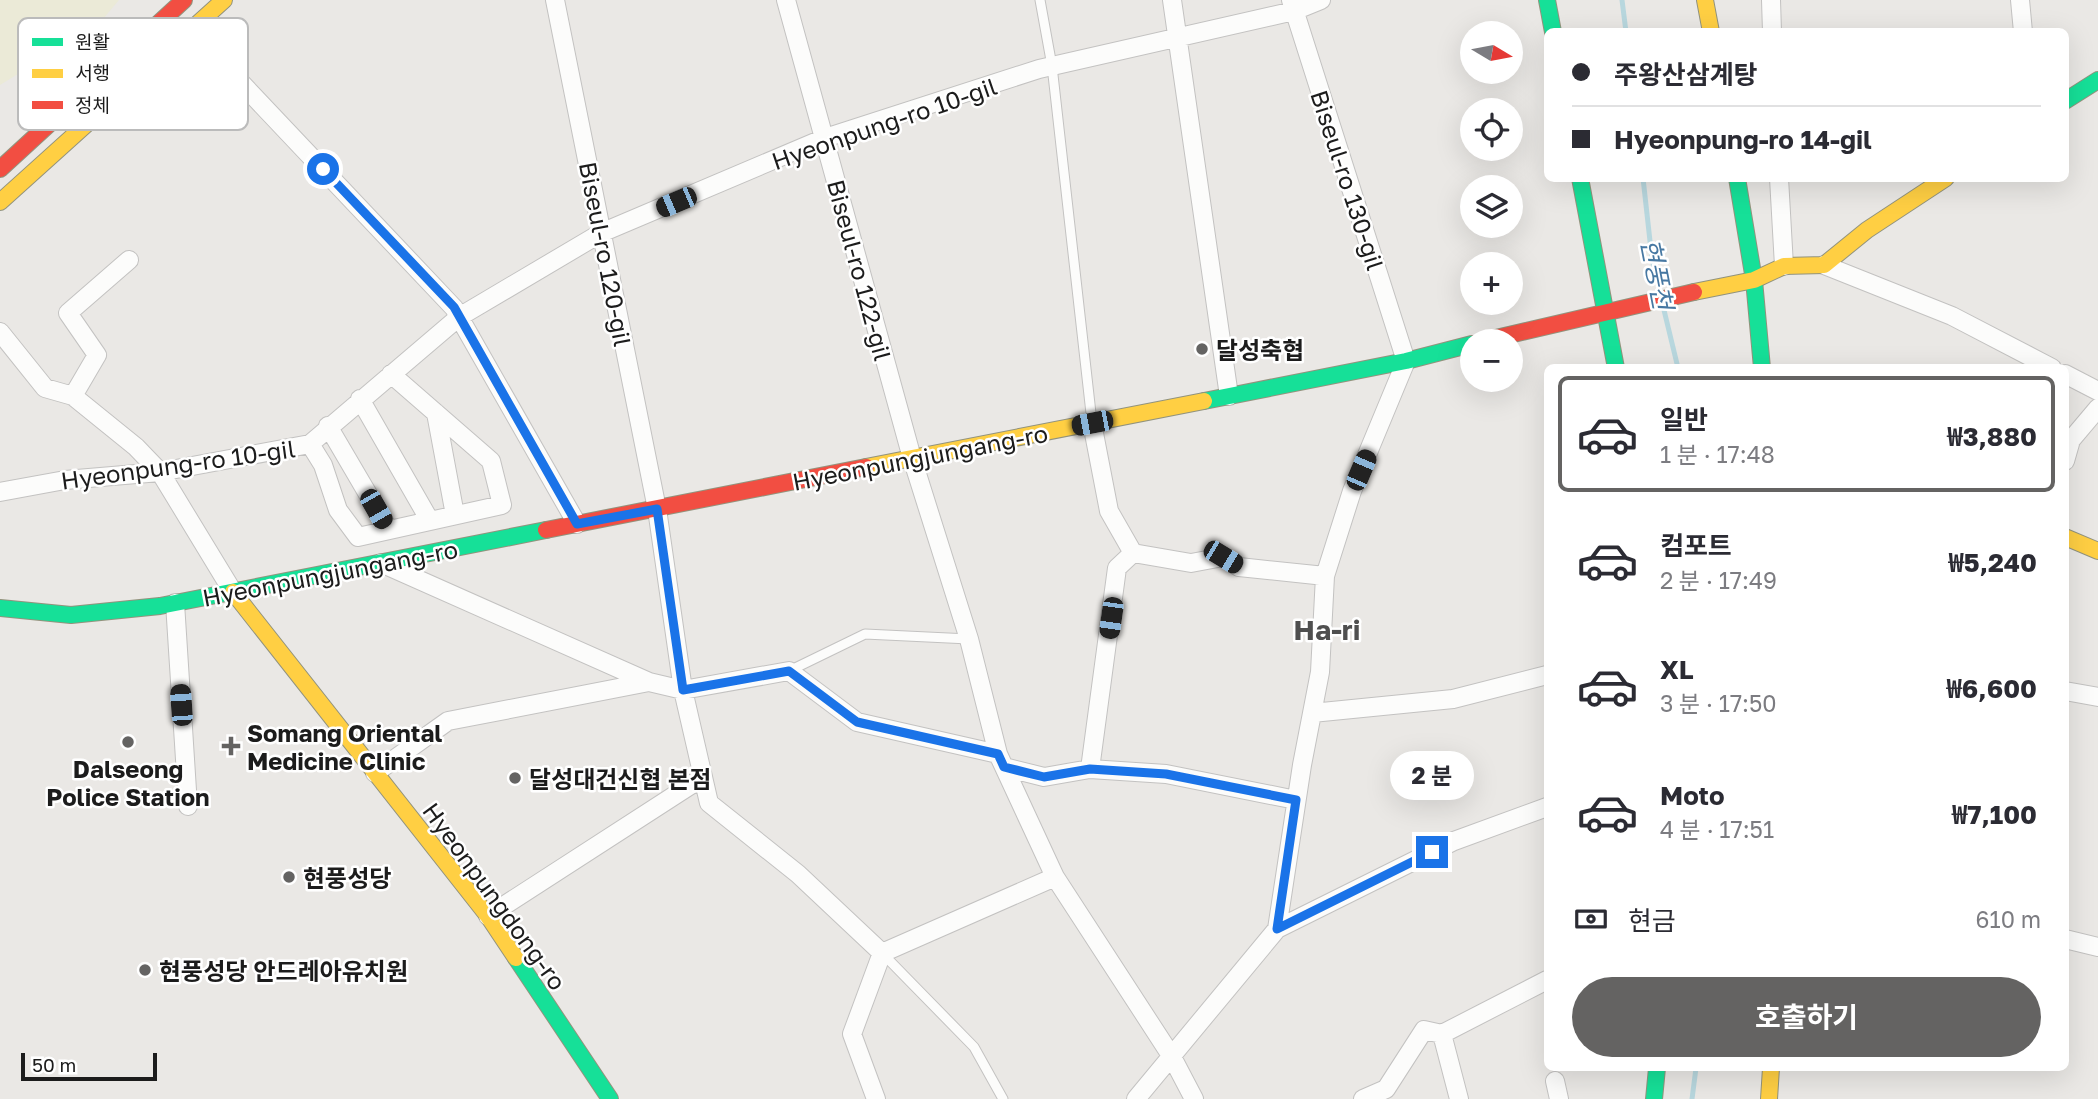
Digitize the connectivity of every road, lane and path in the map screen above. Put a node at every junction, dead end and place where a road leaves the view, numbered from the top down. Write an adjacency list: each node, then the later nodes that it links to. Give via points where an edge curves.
1 (184, 0): 13 (main road)
2 (224, 0): 14 (main road)
3 (555, 0): 33 (street, Biseul-ro 120-gil)
4 (786, 0): 26 (street, Biseul-ro 122-gil)
5 (1040, 0): 20 (lane)
6 (1171, 0): 19 (street)
7 (1321, 0): 12 (street, Hyeonpung-ro 10-gil)
8 (1547, 0): 15 (main road)
9 (1706, 0): 16 (main road)
10 (1771, 0): 17 (street)
11 (2020, 0): 18 (street)
12 (1293, 6): 19 (street, Hyeonpung-ro 10-gil); 43 (street, Biseul-ro 130-gil)
13 (164, 18)
14 (205, 18)
15 (1552, 28)
16 (1710, 28)
17 (1772, 28)
18 (2020, 28)
19 (1178, 38): 20 (street, Hyeonpung-ro 10-gil); 51 (street)
20 (1052, 66): 26 (street, Hyeonpung-ro 10-gil); 55 (lane)
21 (2098, 80): 23 (main road)
22 (248, 90): 39 (street)
23 (2069, 98)
24 (42, 130): 27 (main road)
25 (81, 130): 32 (main road)
26 (825, 138): 33 (street, Hyeonpung-ro 10-gil); 59 (street, Biseul-ro 122-gil)
27 (0, 169)
28 (1581, 182): 38 (main road)
29 (1738, 182): 37 (main road)
30 (1779, 182): 36 (street)
31 (1940, 182): 35 (main road)
32 (0, 202)
33 (601, 233): 39 (street, Hyeonpung-ro 10-gil); 62 (street, Biseul-ro 120-gil)
34 (129, 260): 50 (street, via 68,313 97,355)
35 (1824, 265): 36 (main road); 46 (street, via 1952,316)
36 (1784, 267): 37 (main road)
37 (1754, 280): 38 (main road); 45 (main road)
38 (1605, 310): 40 (main road); 44 (main road)
39 (459, 317): 47 (street, Hyeonpung-ro 10-gil); 65 (street)
40 (1523, 331)
41 (0, 332): 50 (street, via 45,388)
42 (1460, 347): 43 (main road, Hyeonpungjungang-ro)
43 (1406, 361): 51 (main road, Hyeonpungjungang-ro); 71 (street, via 1352,491)
44 (1615, 364)
45 (1762, 364)
46 (2044, 364)
47 (391, 374): 52 (street, Hyeonpung-ro 10-gil); 54 (street)
48 (2069, 376): 49 (street)
49 (2098, 391)
50 (74, 396): 60 (street)
51 (1229, 396): 55 (main road, Hyeonpungjungang-ro)
52 (360, 399): 56 (street, Hyeonpung-ro 10-gil); 64 (street)
53 (2098, 408): 58 (street)
54 (436, 413): 63 (street); 63 (street, via 491,461 502,505)
55 (1092, 423): 59 (main road, Hyeonpungjungang-ro); 69 (street, via 1108,511)
56 (328, 426): 57 (street, Hyeonpung-ro 10-gil); 66 (street)
57 (310, 444): 60 (street, Hyeonpung-ro 10-gil); 66 (street, via 323,465 338,510 358,537)
58 (2069, 447)
59 (912, 458): 62 (main road, Hyeonpungjungang-ro); 75 (street, Biseul-ro 122-gil)
60 (160, 472): 61 (street, Hyeonpung-ro 10-gil, via 65,480); 72 (street)
61 (0, 492)
62 (657, 509): 65 (main road, Hyeonpungjungang-ro); 79 (street)
63 (455, 515): 64 (street)
64 (430, 521): 66 (street)
65 (577, 524): 70 (main road, Hyeonpungjungang-ro)
66 (388, 530)
67 (2069, 539): 68 (main road)
68 (2098, 551)
69 (1133, 553): 71 (street, via 1191,564 1223,557 1239,566); 84 (street, via 1117,568)
70 (381, 563): 72 (main road, Hyeonpungjungang-ro); 78 (street)
71 (1325, 576): 82 (street, via 1320,672)
72 (233, 592): 73 (main road, Hyeonpungjungang-ro); 85 (main road, Hyeonpungdong-ro)
73 (175, 603): 74 (main road, Hyeonpungjungang-ro, via 71,615); 88 (street)
74 (0, 608)
75 (969, 639): 76 (lane, via 865,634); 83 (street, Biseul-ro 122-gil)
76 (789, 671): 79 (street); 83 (street, via 857,722)
77 (1544, 675): 82 (street, via 1453,699)
78 (649, 682): 79 (street); 85 (street, via 449,721)
79 (683, 690): 86 (street)
80 (2069, 692): 81 (street)
81 (2098, 697)
82 (1312, 713): 87 (street)
83 (1001, 760): 84 (street, via 1044,777); 90 (street, Biseul-ro 122-gil)
84 (1090, 769): 87 (street, via 1166,774)
85 (375, 773): 91 (main road, Hyeonpungdong-ro)
86 (702, 777): 91 (street); 95 (street, via 709,803 798,874)
87 (1296, 800): 92 (street)
88 (188, 806)
89 (1544, 808): 92 (street, via 1454,841)
90 (1055, 877): 95 (street); 98 (street, Biseul-ro 122-gil)
91 (488, 916): 102 (main road, Hyeonpungdong-ro)
92 (1277, 929): 98 (street)
93 (2069, 940): 94 (street)
94 (2098, 947)
95 (881, 953): 103 (street, via 852,1034); 104 (lane, via 974,1047)
96 (1544, 983): 97 (street)
97 (1443, 1034): 107 (street, via 1424,1030 1387,1088); 108 (street)
98 (1172, 1057): 105 (street); 106 (street, Biseul-ro 122-gil)
99 (1657, 1071): 110 (main road)
100 (1771, 1071): 111 (main road)
101 (1555, 1081): 109 (street)
102 (610, 1099)
103 (876, 1099)
104 (1003, 1099)
105 (1136, 1099)
106 (1194, 1099)
107 (1363, 1099)
108 (1459, 1099)
109 (1559, 1099)
110 (1654, 1099)
111 (1769, 1099)

